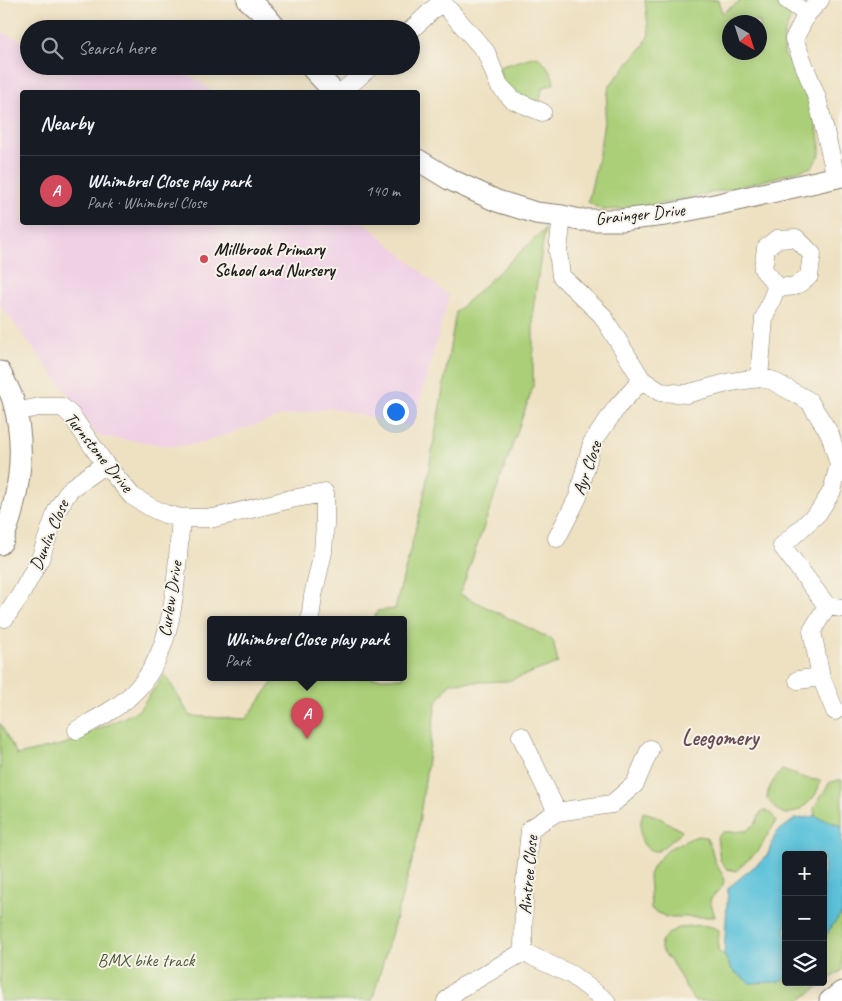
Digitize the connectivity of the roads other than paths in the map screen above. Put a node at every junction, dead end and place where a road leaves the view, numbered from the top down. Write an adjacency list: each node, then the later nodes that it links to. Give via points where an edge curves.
1 (248, 0): 6 (street)
2 (787, 0): 5 (street)
3 (820, 0): 5 (street)
4 (443, 1): 7 (street); 12 (street, via 486,52 499,84 513,100)
5 (807, 14): 14 (street, via 794,39 817,98)
6 (269, 20)
7 (420, 22)
8 (318, 75): 10 (street)
9 (361, 75): 11 (street)
10 (332, 90)
11 (344, 90)
12 (542, 112)
13 (420, 161): 15 (street, Grainger Drive, via 498,201 536,213)
14 (839, 176): 15 (street, Grainger Drive, via 665,214 621,220 580,220)
15 (562, 216): 19 (street, via 558,251 561,276 602,315)
16 (777, 286): 18 (street, via 764,318)
17 (0, 372): 20 (street)
18 (759, 378): 19 (street, via 686,394 660,392); 25 (street, via 771,380 809,401 830,434 839,466 832,491 818,513 777,550)
19 (642, 380): 23 (street, Ayr Close, via 617,407 592,443 578,497)
20 (16, 412): 21 (street, Turnstone Drive, via 62,406 72,415); 24 (street, via 19,474 13,508)
21 (105, 464): 22 (street, Turnstone Drive, via 132,496 165,514); 27 (street, Dunlin Close, via 70,489 57,510 40,560)
22 (181, 518): 26 (street, Turnstone Drive, via 214,518 325,493 323,552); 31 (street, Curlew Drive, via 174,593 160,654 137,690)
23 (557, 538)
24 (0, 544)
25 (834, 607): 28 (street, via 812,631)
26 (310, 616)
27 (5, 618)
28 (821, 677): 29 (street); 30 (street)
29 (798, 680)
30 (835, 711)
31 (77, 730)
32 (521, 736): 34 (street)
33 (650, 749): 34 (street, Aintree Close, via 635,784 612,804)
34 (558, 812): 35 (street, Aintree Close, via 530,829)
35 (523, 952): 37 (street, via 460,988); 38 (street, via 572,975)
36 (842, 992): 39 (street)
37 (446, 1001)
38 (606, 1001)
39 (830, 1001)

